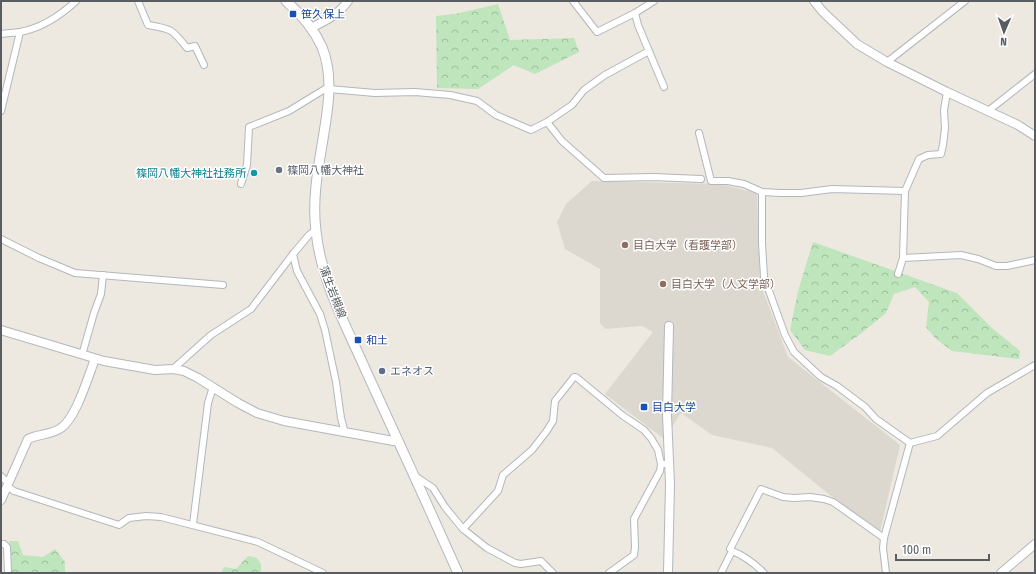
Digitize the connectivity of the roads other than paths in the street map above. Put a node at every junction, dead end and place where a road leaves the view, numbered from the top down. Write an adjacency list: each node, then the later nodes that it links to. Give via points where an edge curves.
1 (76, 1): 11 (street, via 65,12)
2 (138, 1): 15 (street, via 148,25 175,32 187,48 195,46)
3 (286, 1): 10 (main road, 蒲生岩槻線)
4 (348, 1): 10 (street, via 342,9)
5 (573, 1): 9 (street, via 598,32)
6 (654, 1): 9 (street)
7 (814, 1): 14 (street, via 822,12 857,44)
8 (965, 1): 14 (street)
9 (635, 13): 13 (street)
10 (311, 28): 18 (main road, 蒲生岩槻線, via 325,57)
11 (20, 32): 12 (street); 20 (street)
12 (1, 34)
13 (648, 51): 17 (street); 22 (street, via 605,75 584,90 572,105)
14 (887, 62): 19 (street)
15 (204, 65)
16 (1035, 74): 21 (street)
17 (664, 87)
18 (329, 89): 22 (street, via 450,95 477,101 496,115 531,130); 26 (street, via 289,111 248,127 247,165); 29 (main road, 蒲生岩槻線, via 329,104 316,184)
19 (947, 92): 21 (street); 27 (street, via 944,145 941,154 919,159)
20 (1, 111)
21 (988, 111): 24 (street)
22 (547, 122): 25 (street, via 562,141 604,178)
23 (699, 133): 28 (street, via 711,181 744,184)
24 (1035, 136)
25 (701, 179)
26 (241, 184)
27 (905, 191): 28 (street, via 832,189 801,193); 32 (street)
28 (762, 192): 46 (street, via 764,277 785,335 794,352 821,377 837,386)
29 (315, 230): 31 (street); 45 (main road, 蒲生岩槻線, via 330,289)
30 (1, 239): 35 (street, via 75,273)
31 (293, 254): 42 (street, via 251,309 211,335); 44 (street, via 297,271 320,314)
32 (903, 258): 33 (street, via 961,255 996,266); 34 (street)
33 (1035, 260)
34 (898, 274)
35 (103, 276): 36 (street); 39 (street, via 101,294)
36 (223, 285)
37 (669, 326): 47 (street)
38 (1, 330): 39 (street)
39 (82, 355): 40 (street)
40 (94, 359): 42 (street, via 155,370); 50 (street, via 69,420 61,428 28,439)
41 (1035, 365): 46 (street, via 987,393 937,436)
42 (173, 369): 43 (street, via 184,371)
43 (213, 387): 44 (street, via 257,413); 52 (street, via 208,403)
44 (345, 433): 45 (street)
45 (399, 442): 48 (main road, 蒲生岩槻線)
46 (910, 443): 54 (street)
47 (665, 464): 53 (street, via 644,430 574,377 555,401 553,421 546,432 532,450 503,474 498,491); 62 (street, via 634,519 634,555); 63 (street)
48 (414, 475): 53 (street, via 433,488); 60 (main road, 蒲生岩槻線)
49 (1, 476): 50 (street)
50 (8, 484): 51 (street); 52 (street, via 14,491 119,525 129,518 153,516)
51 (1, 500)
52 (193, 524): 59 (street, via 258,542)
53 (463, 529): 61 (street, via 487,548 515,563 541,561)
54 (884, 538): 57 (street, via 833,502 810,497 783,497 761,489 730,549); 66 (street)
55 (1, 544): 58 (street, via 7,548)
56 (1035, 544): 67 (street)
57 (732, 551): 64 (street); 65 (street, via 755,563)
58 (8, 573)
59 (323, 573)
60 (458, 573)
61 (553, 573)
62 (609, 573)
63 (668, 573)
64 (721, 573)
65 (764, 573)
66 (886, 573)
67 (1001, 573)

